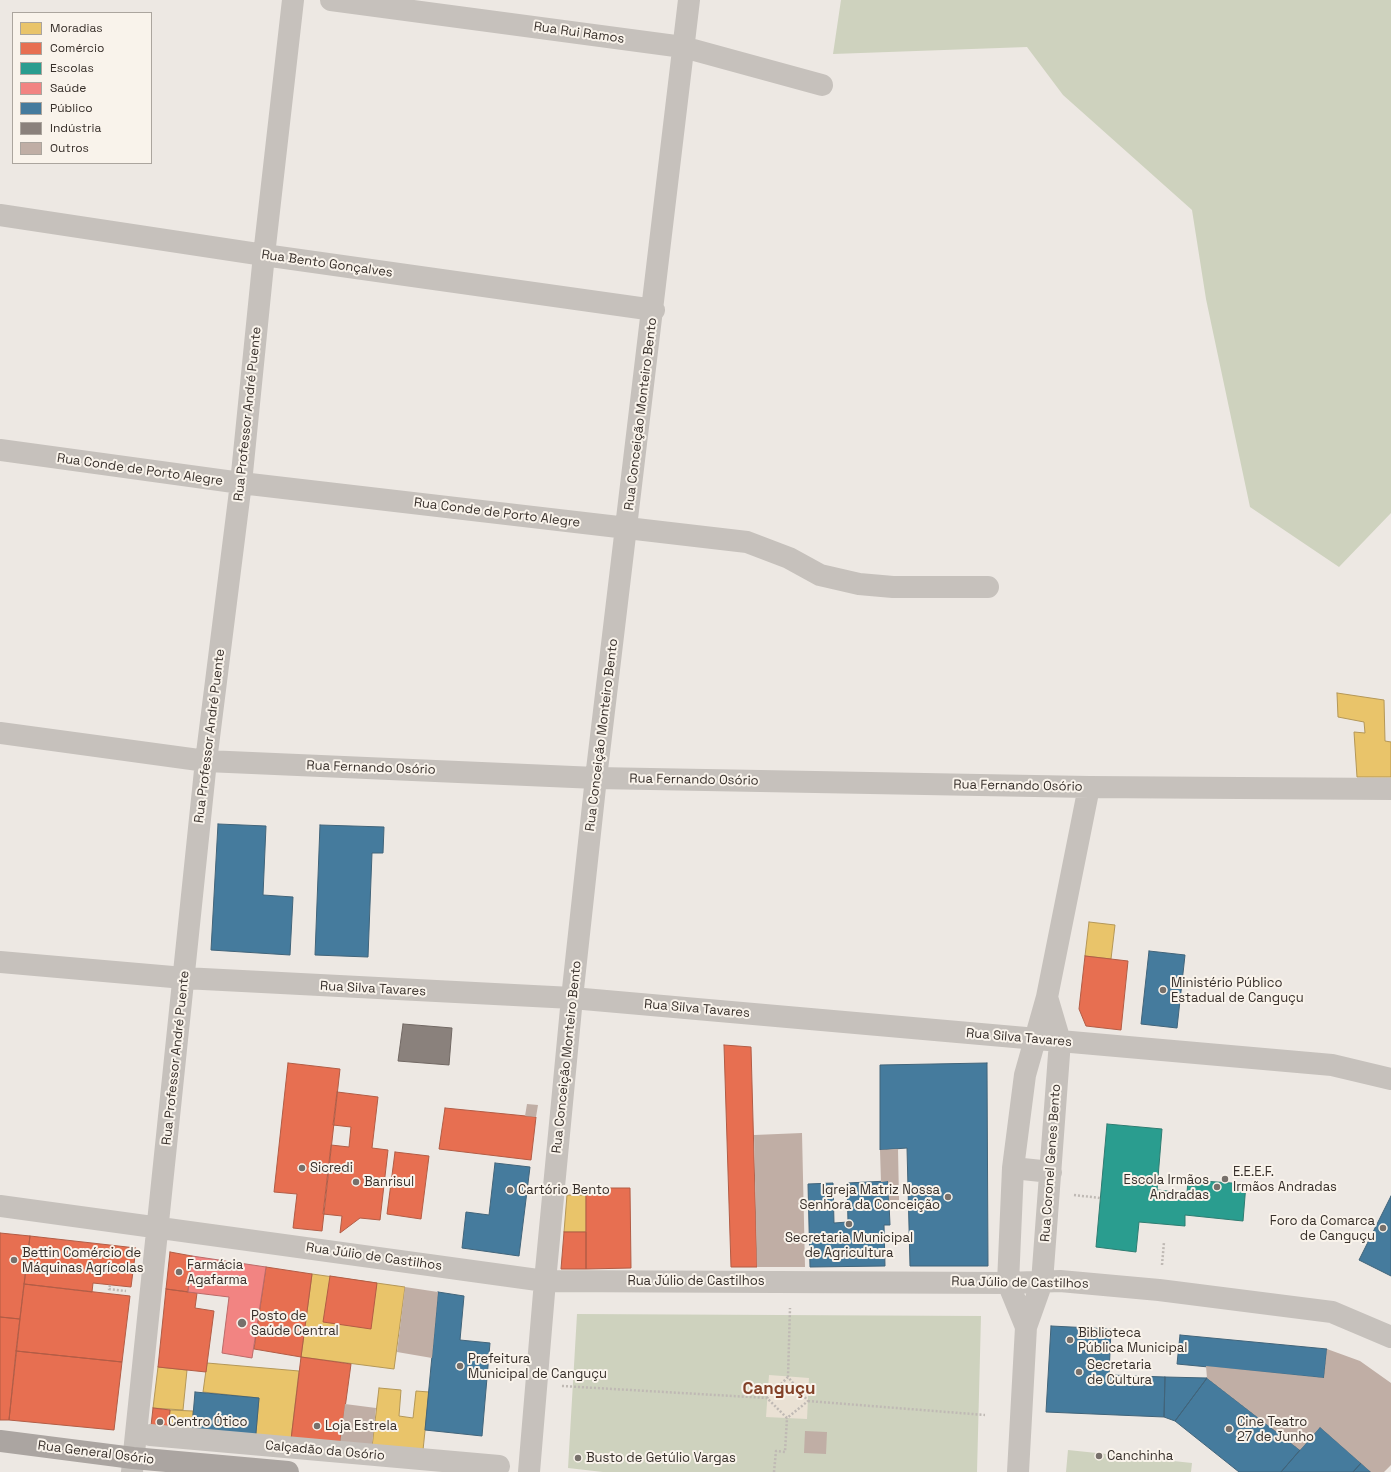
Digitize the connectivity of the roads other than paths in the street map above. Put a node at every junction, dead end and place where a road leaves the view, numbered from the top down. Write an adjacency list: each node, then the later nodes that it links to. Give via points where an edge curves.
1 (293, 0): 7 (street, Rua Professor André Puente)
2 (331, 0): 4 (street, Rua Rui Ramos)
3 (689, 0): 4 (street, Rua Conceição Monteiro Bento)
4 (683, 47): 5 (street, Rua Rui Ramos); 8 (street, Rua Conceição Monteiro Bento)
5 (822, 85)
6 (0, 215): 7 (street, Rua Bento Gonçalves)
7 (264, 255): 8 (street, Rua Bento Gonçalves); 10 (street, Rua Professor André Puente)
8 (654, 310): 11 (street, Rua Conceição Monteiro Bento)
9 (0, 450): 10 (street, Rua Conde de Porto Alegre)
10 (241, 484): 11 (street, Rua Conde de Porto Alegre); 14 (street, Rua Professor André Puente)
11 (628, 528): 12 (street, Rua Conde de Porto Alegre, via 747,542 789,558 820,575 859,584 893,587); 15 (street, Rua Conceição Monteiro Bento)
12 (988, 587)
13 (0, 733): 14 (street, Rua Fernando Osório)
14 (206, 761): 15 (street, Rua Fernando Osório); 19 (street, Rua Professor André Puente)
15 (596, 778): 16 (street, Rua Fernando Osório); 21 (street, Rua Conceição Monteiro Bento)
16 (1089, 787): 17 (street, Rua Fernando Osório); 20 (street, Rua Coronel Genes Bento)
17 (1391, 789)
18 (0, 962): 19 (street, Rua Silva Tavares)
19 (184, 978): 21 (street, Rua Silva Tavares); 28 (street, Rua Professor André Puente)
20 (1047, 997): 22 (street, Rua Coronel Genes Bento); 23 (street, Rua Coronel Genes Bento)
21 (572, 998): 22 (street, Rua Silva Tavares); 29 (street, Rua Conceição Monteiro Bento)
22 (1034, 1039): 23 (street, Rua Silva Tavares); 25 (street, Rua Coronel Genes Bento, via 1025,1075)
23 (1060, 1041): 24 (street, Rua Silva Tavares, via 1332,1065); 26 (street, Rua Coronel Genes Bento)
24 (1391, 1079)
25 (1012, 1168): 26 (street); 31 (street, Rua Coronel Genes Bento)
26 (1051, 1172): 30 (street, Rua Coronel Genes Bento)
27 (0, 1206): 28 (street, Rua Júlio de Castilhos)
28 (158, 1227): 29 (street, Rua Júlio de Castilhos); 36 (street, Rua Professor André Puente)
29 (545, 1281): 31 (street, Rua Júlio de Castilhos); 39 (street, Rua Conceição Monteiro Bento)
30 (1042, 1282): 31 (street, Rua Júlio de Castilhos); 32 (street, Rua Coronel Genes Bento); 33 (street, Rua Júlio de Castilhos, via 1060,1281 1159,1290 1332,1312)
31 (1008, 1283): 32 (street, Rua Coronel Genes Bento)
32 (1026, 1327): 40 (street, Rua Coronel Genes Bento)
33 (1391, 1337)
34 (150, 1435): 37 (street, Calçadão da Osório)
35 (0, 1441): 36 (main road, Rua General Osório)
36 (133, 1465): 38 (main road, Rua General Osório)
37 (499, 1466)
38 (288, 1472)
39 (529, 1472)
40 (1018, 1472)

